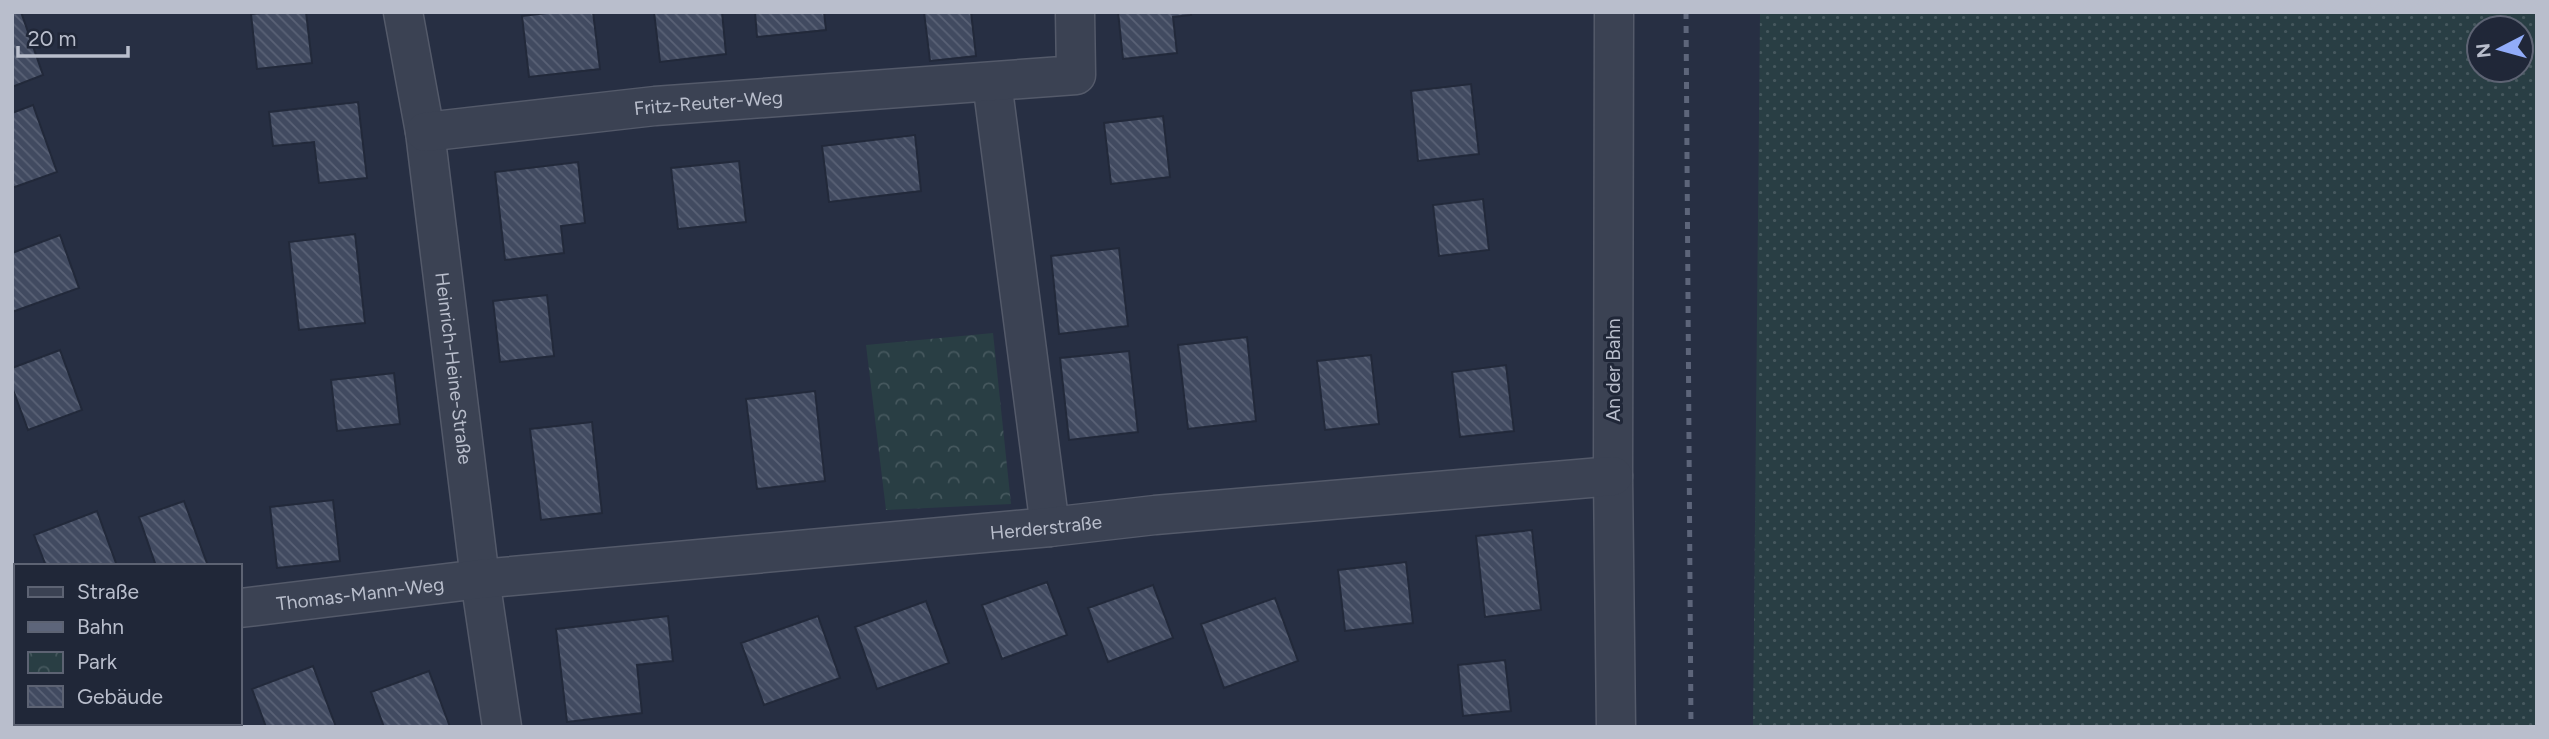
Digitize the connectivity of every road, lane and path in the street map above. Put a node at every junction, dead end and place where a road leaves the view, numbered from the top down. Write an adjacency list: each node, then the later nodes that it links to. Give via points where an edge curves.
1 (403, 12): 5 (street, Heinrich-Heine-Straße)
2 (1075, 12): 4 (street, Fritz-Reuter-Weg, via 1076,75)
3 (1614, 12): 6 (street, An der Bahn)
4 (992, 82): 5 (street, Fritz-Reuter-Weg, via 655,106); 7 (street)
5 (425, 132): 8 (street, Heinrich-Heine-Straße)
6 (1613, 476): 7 (street, Herderstraße); 11 (street, An der Bahn)
7 (1050, 527): 8 (street, Herderstraße)
8 (480, 579): 9 (street, Thomas-Mann-Weg); 10 (street, Heinrich-Heine-Straße)
9 (242, 608)
10 (502, 727)
11 (1616, 727)

